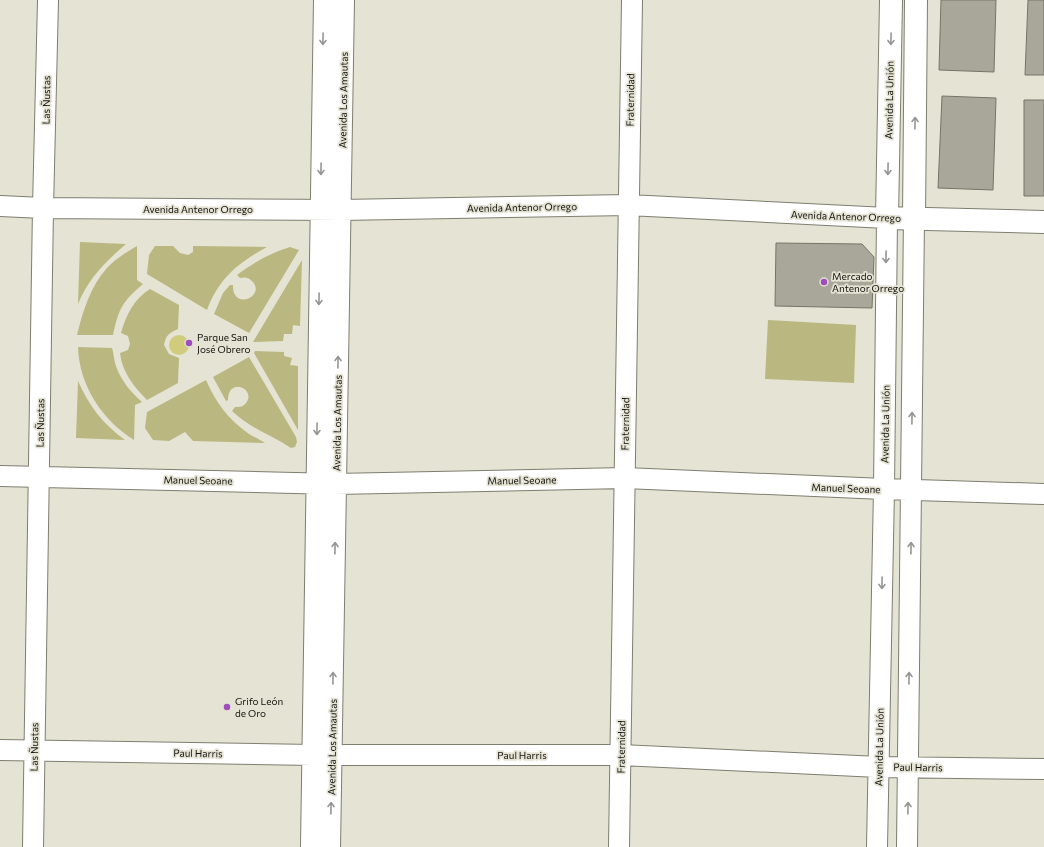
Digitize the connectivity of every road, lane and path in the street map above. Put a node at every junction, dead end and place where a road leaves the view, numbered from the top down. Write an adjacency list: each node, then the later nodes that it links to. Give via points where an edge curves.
1 (48, 0): 9 (street, Las Ñustas)
2 (324, 0): 10 (street, Avenida Los Amautas, one-way to 10)
3 (344, 0): 11 (street, Avenida Los Amautas)
4 (632, 0): 8 (street, Fraternidad)
5 (891, 0): 12 (street, Avenida La Unión, one-way to 12)
6 (916, 0): 13 (street, one-way to 6)
7 (0, 206): 9 (street, Avenida Antenor Orrego)
8 (628, 206): 11 (street, Avenida Antenor Orrego); 12 (street, Avenida Antenor Orrego); 17 (street, Fraternidad)
9 (43, 208): 10 (street, Avenida Antenor Orrego); 16 (street, Las Ñustas)
10 (320, 210): 11 (street, Avenida Antenor Orrego); 18 (street, Avenida Los Amautas, one-way to 18)
11 (341, 210): 18 (street, Avenida Los Amautas, one-way to 11)
12 (887, 218): 13 (street, Avenida Antenor Orrego); 19 (street, Avenida La Unión, one-way to 19)
13 (914, 218): 14 (street, Avenida Antenor Orrego); 20 (street, one-way to 13)
14 (1044, 222)
15 (0, 476): 16 (street, Manuel Seoane)
16 (39, 477): 18 (street, Manuel Seoane); 23 (street, Las Ñustas)
17 (625, 478): 18 (street, Manuel Seoane); 19 (street, Manuel Seoane); 26 (street, Fraternidad)
18 (326, 484): 24 (street, Avenida Los Amautas); 25 (street, Avenida Los Amautas, one-way to 18)
19 (884, 489): 20 (street, Manuel Seoane); 27 (street, Avenida La Unión, one-way to 27)
20 (911, 490): 21 (street, Manuel Seoane); 28 (street, one-way to 20)
21 (1044, 494)
22 (0, 750): 23 (street, Paul Harris)
23 (34, 751): 24 (street, Paul Harris); 30 (street, Las Ñustas)
24 (313, 755): 25 (street, Paul Harris); 31 (street, Avenida Los Amautas)
25 (332, 755): 26 (street, Paul Harris); 32 (street, Avenida Los Amautas, one-way to 25)
26 (621, 755): 27 (street, Paul Harris); 33 (street, Fraternidad)
27 (879, 767): 28 (street, Paul Harris); 34 (street, Avenida La Unión)
28 (909, 767): 29 (street, Paul Harris); 35 (street, one-way to 28)
29 (1044, 769)
30 (33, 847)
31 (311, 847)
32 (330, 847)
33 (619, 847)
34 (877, 847)
35 (907, 847)

